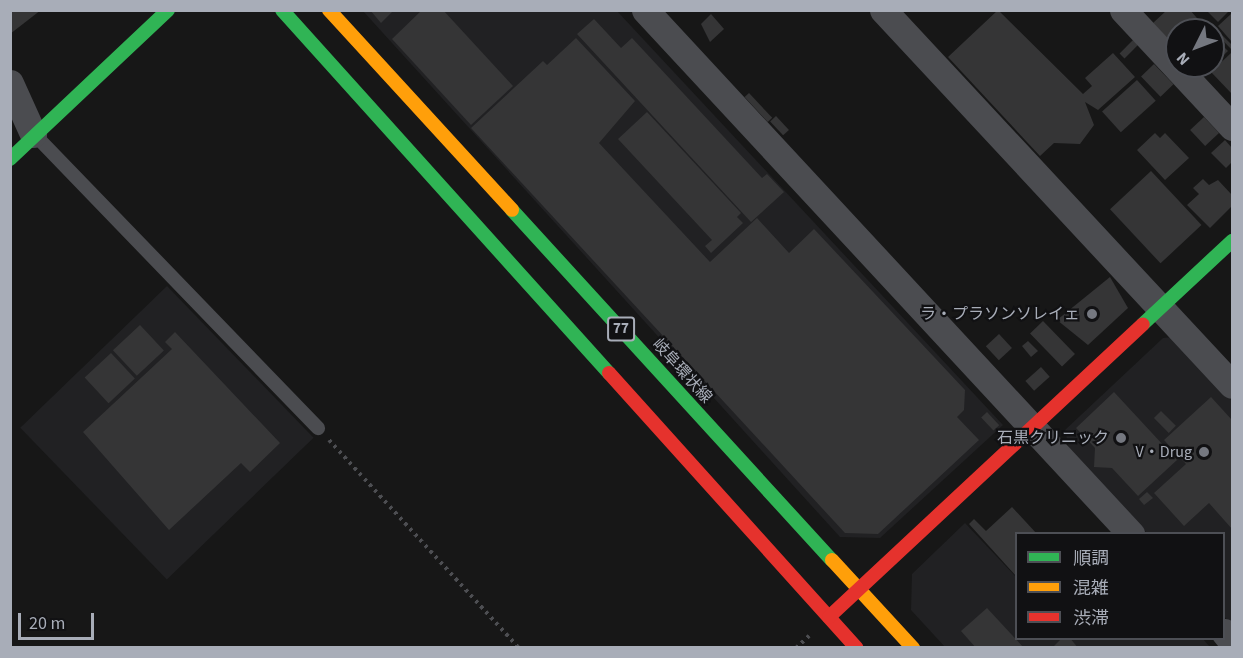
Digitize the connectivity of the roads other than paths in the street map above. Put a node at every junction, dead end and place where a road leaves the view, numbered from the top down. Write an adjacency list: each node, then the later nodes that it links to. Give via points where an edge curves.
1 (168, 10): 9 (main road)
2 (282, 10): 18 (main road, 77)
3 (329, 10): 17 (main road, 岐阜環状線 / 77)
4 (645, 10): 14 (street)
5 (883, 10): 12 (street)
6 (1123, 10): 8 (street)
7 (10, 83): 9 (street)
8 (1233, 127)
9 (33, 134): 10 (main road); 15 (lane)
10 (10, 159)
11 (1233, 241): 12 (main road)
12 (1160, 308): 13 (street); 14 (main road)
13 (1233, 385)
14 (1032, 427): 16 (street); 17 (main road)
15 (318, 428)
16 (1129, 532)
17 (859, 589): 18 (main road); 20 (main road, 岐阜環状線 / 77)
18 (829, 617): 19 (main road, 77)
19 (858, 648)
20 (913, 648)

